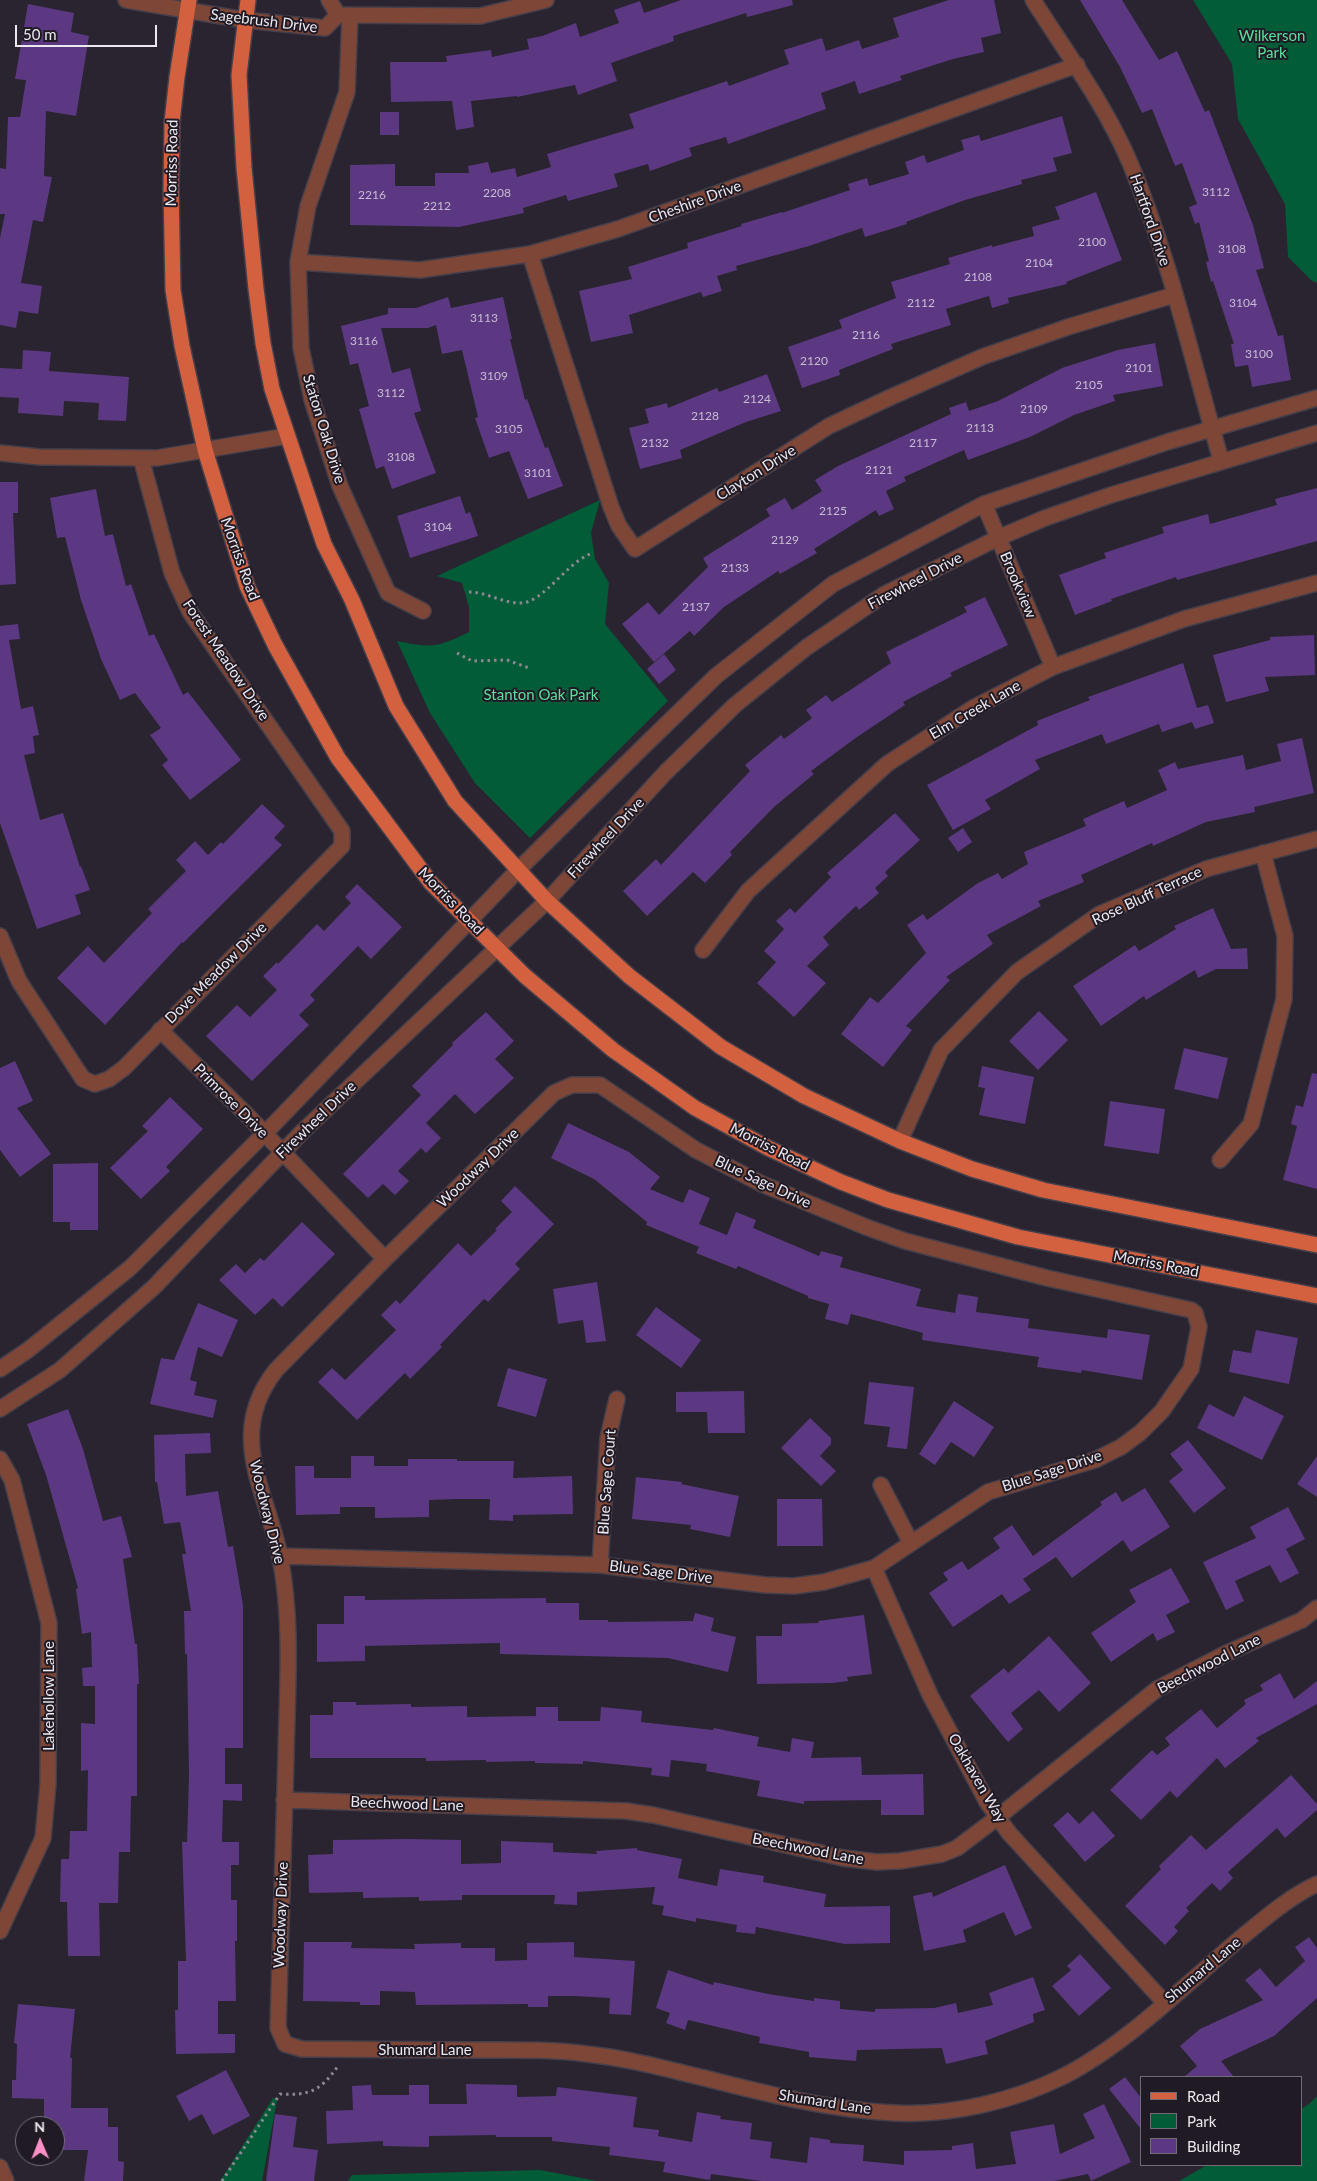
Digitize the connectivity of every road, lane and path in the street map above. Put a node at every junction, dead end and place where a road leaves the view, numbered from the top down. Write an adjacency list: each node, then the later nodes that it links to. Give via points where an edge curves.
1 (126, 0): 6 (street, Sagebrush Drive)
2 (248, 0): 8 (main road)
3 (329, 0): 7 (street, Sagebrush Drive)
4 (546, 0): 7 (street, via 480,16)
5 (1033, 0): 9 (street, Hartford Drive)
6 (188, 6): 8 (street, Sagebrush Drive); 17 (main road, Morriss Road, via 172,122 173,290)
7 (344, 15): 8 (street, Sagebrush Drive, via 324,28); 11 (street, Staton Oak Drive, via 347,92 308,206)
8 (245, 20): 16 (main road, via 239,75 244,177 263,343 272,389)
9 (1077, 65): 10 (street, Cheshire Drive, via 618,229); 12 (street, Hartford Drive, via 1130,162)
10 (530, 254): 11 (street, Cheshire Drive, via 420,270); 12 (street, Clayton Drive, via 611,507 635,549 829,426 882,401 982,358 1068,327)
11 (298, 262): 26 (street, Staton Oak Drive, via 301,348 312,400 340,486 388,593)
12 (1174, 295): 14 (street, Hartford Drive)
13 (1317, 398): 14 (street, Firewheel Drive)
14 (1212, 429): 20 (street, Hartford Drive); 21 (street, Firewheel Drive)
15 (1317, 432): 20 (street, Firewheel Drive)
16 (287, 436): 17 (street); 33 (main road, via 324,544 352,600 396,706 456,802)
17 (205, 450): 19 (street); 35 (main road, Morriss Road, via 247,586 275,645 338,758 431,883)
18 (0, 453): 19 (street, via 40,457)
19 (141, 458): 31 (street, Forest Meadow Drive, via 172,573 190,612 342,831)
20 (1221, 460): 22 (street, Firewheel Drive, via 1045,518)
21 (984, 504): 22 (street, Brookview); 33 (street, Firewheel Drive, via 833,584 732,663)
22 (998, 538): 28 (street, Brookview); 34 (street, Firewheel Drive, via 885,594 792,659 735,705 666,772)
23 (590, 554): 25 (path, via 534,600 511,602)
24 (1317, 583): 28 (street, Elm Creek Lane, via 1184,619)
25 (469, 592)
26 (423, 611)
27 (457, 654): 29 (path, via 472,661 507,660)
28 (1053, 667): 38 (street, Elm Creek Lane, via 973,708 888,764 748,891)
29 (529, 668)
30 (1317, 839): 32 (street, Rose Bluff Terrace)
31 (342, 846): 39 (street, Dove Meadow Drive)
32 (1263, 853): 42 (street, Rose Bluff Terrace, via 1206,869 1100,914 1017,972 941,1050); 44 (street, via 1285,936 1284,999 1251,1124)
33 (518, 870): 34 (main road); 35 (street, Firewheel Drive)
34 (547, 901): 37 (street, Firewheel Drive); 42 (main road, via 629,976 721,1047 804,1096)
35 (470, 922): 37 (main road, Morriss Road); 41 (street, Firewheel Drive)
36 (0, 936): 39 (street, Dove Meadow Drive, via 19,981 83,1079 96,1084 109,1078 124,1068)
37 (498, 948): 43 (street, Firewheel Drive); 47 (main road, Morriss Road, via 525,976 613,1050 695,1108 768,1148 842,1182 888,1200 1018,1237)
38 (703, 950)
39 (160, 1030): 41 (street, Primrose Drive)
40 (615, 1096): 46 (street, Woodway Drive, via 600,1086 586,1084 572,1085 554,1093); 53 (street, Blue Sage Drive, via 696,1150 762,1184 866,1227 905,1241 1028,1273 1184,1307 1195,1313 1199,1327 1191,1369 1162,1410 1140,1433 1095,1460 988,1492)
41 (264, 1133): 43 (street, Primrose Drive); 48 (street, Firewheel Drive, via 130,1268)
42 (900, 1141): 45 (main road, via 972,1169 1043,1190)
43 (283, 1152): 46 (street, Primrose Drive); 50 (street, Firewheel Drive, via 154,1287 60,1370)
44 (1220, 1160)
45 (1317, 1245)
46 (385, 1259): 54 (street, Woodway Drive, via 276,1370 257,1406 253,1459)
47 (1317, 1296)
48 (0, 1369)
49 (617, 1400): 55 (street, Blue Sage Court, via 608,1438)
50 (0, 1409)
51 (0, 1458): 61 (street, Lakehollow Lane, via 12,1480 49,1623 48,1784 44,1830 28,1874)
52 (881, 1485): 53 (street)
53 (911, 1543): 56 (street, Blue Sage Drive)
54 (280, 1556): 55 (street, Blue Sage Drive); 58 (street, Woodway Drive, via 287,1609)
55 (600, 1565): 56 (street, Blue Sage Drive, via 794,1586 824,1582)
56 (874, 1568): 59 (street, Oakhaven Way, via 930,1695)
57 (1317, 1608): 59 (street, Beechwood Lane, via 1302,1620 1157,1689)
58 (284, 1800): 59 (street, Beechwood Lane, via 626,1811 843,1858 877,1862 942,1854 957,1848); 63 (street, Woodway Drive)
59 (998, 1817): 62 (street, Oakhaven Way)
60 (1317, 1884): 62 (street, Shumard Lane, via 1280,1905)
61 (0, 1931)
62 (1164, 2003): 63 (street, Shumard Lane, via 1107,2049 1064,2076 979,2106 895,2113 830,2105 587,2054 526,2050 302,2049 285,2044)
63 (278, 2028)
64 (344, 2061): 67 (path, via 317,2089 304,2094 280,2094)
65 (0, 2167): 66 (street)
66 (6, 2181)
67 (222, 2181)

